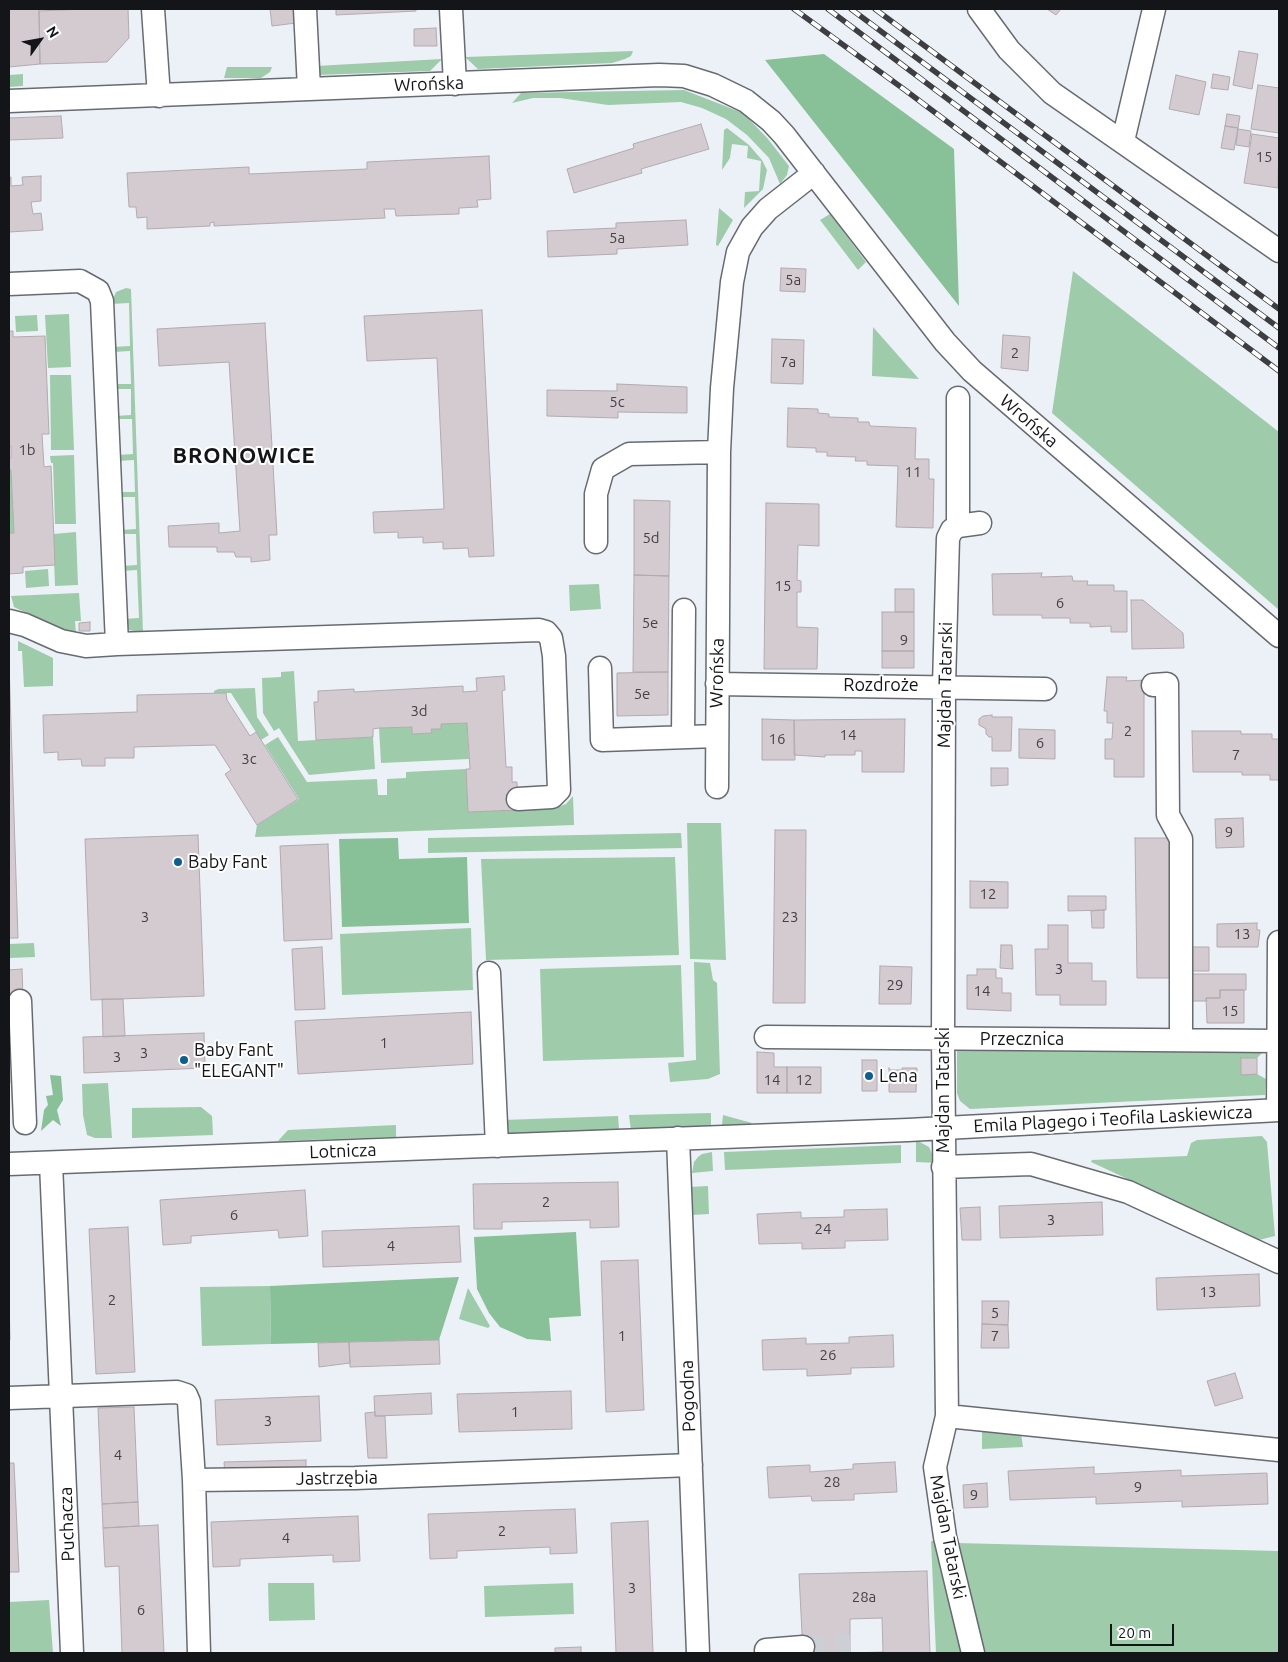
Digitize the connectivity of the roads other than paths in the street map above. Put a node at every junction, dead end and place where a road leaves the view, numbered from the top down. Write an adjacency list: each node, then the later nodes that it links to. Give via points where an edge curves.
1 (153, 9): 8 (street)
2 (305, 9): 7 (street)
3 (451, 9): 6 (street)
4 (1154, 9): 10 (street)
5 (980, 10): 10 (street, via 1009,50 1052,92)
6 (455, 84): 7 (street, Wrońska); 11 (street, Wrońska, via 659,75 699,80 731,92 757,110 784,135)
7 (309, 89): 8 (street, Wrońska)
8 (159, 96): 9 (street, Wrońska)
9 (9, 101)
10 (1123, 141): 12 (street)
11 (814, 173): 15 (street, Wrońska, via 759,218 738,252 730,302); 19 (street, Wrońska, via 945,342 972,371)
12 (1279, 251)
13 (9, 284): 20 (street, via 80,281 98,291 102,301)
14 (958, 398): 24 (street, Majdan Tatarski, via 969,524 952,530 948,538)
15 (719, 452): 16 (street, via 630,454 603,468 596,494); 22 (street, Wrońska)
16 (596, 542)
17 (684, 610): 27 (street)
18 (9, 621): 20 (street, via 61,641 86,646)
19 (1279, 636)
20 (117, 644): 29 (street, via 546,632 551,638 554,656 559,790 552,797)
21 (600, 668): 27 (street, via 602,740)
22 (717, 684): 24 (street, Rozdroże); 26 (street, Wrońska)
23 (1154, 685): 35 (street, via 1167,684 1168,815 1181,839)
24 (944, 686): 25 (street, Rozdroże); 34 (street, Majdan Tatarski)
25 (1045, 688)
26 (717, 736): 27 (street); 28 (street, Wrońska)
27 (683, 737)
28 (717, 787)
29 (518, 799)
30 (1279, 942): 36 (street)
31 (489, 973): 41 (street)
32 (20, 1001): 38 (street)
33 (766, 1037): 34 (street, Przecznica)
34 (943, 1039): 35 (street, Przecznica); 39 (street, Majdan Tatarski)
35 (1181, 1039): 36 (street, Przecznica)
36 (1278, 1041): 37 (street)
37 (1279, 1110): 39 (street, Emila Plagego i Teofila Laskiewicza)
38 (25, 1123)
39 (943, 1128): 40 (street, Emila Plagego i Teofila Laskiewicza); 44 (street, Majdan Tatarski)
40 (678, 1138): 41 (street, Lotnicza); 50 (street, Pogodna)
41 (497, 1146): 42 (street, Lotnicza)
42 (51, 1163): 43 (street, Lotnicza); 46 (street, Puchacza)
43 (9, 1164)
44 (944, 1167): 45 (street, via 1031,1164 1128,1192); 48 (street, Majdan Tatarski)
45 (1279, 1262)
46 (62, 1395): 47 (street); 51 (street, via 177,1392 186,1395); 54 (street, Puchacza)
47 (9, 1398)
48 (947, 1416): 49 (street); 57 (street, Majdan Tatarski, via 935,1467 945,1537)
49 (1279, 1450)
50 (691, 1465): 51 (street, Jastrzębia, via 355,1478); 56 (street, Pogodna)
51 (194, 1480): 55 (street)
52 (803, 1648): 53 (street)
53 (766, 1650)
54 (72, 1653)
55 (199, 1653)
56 (698, 1653)
57 (973, 1653)

